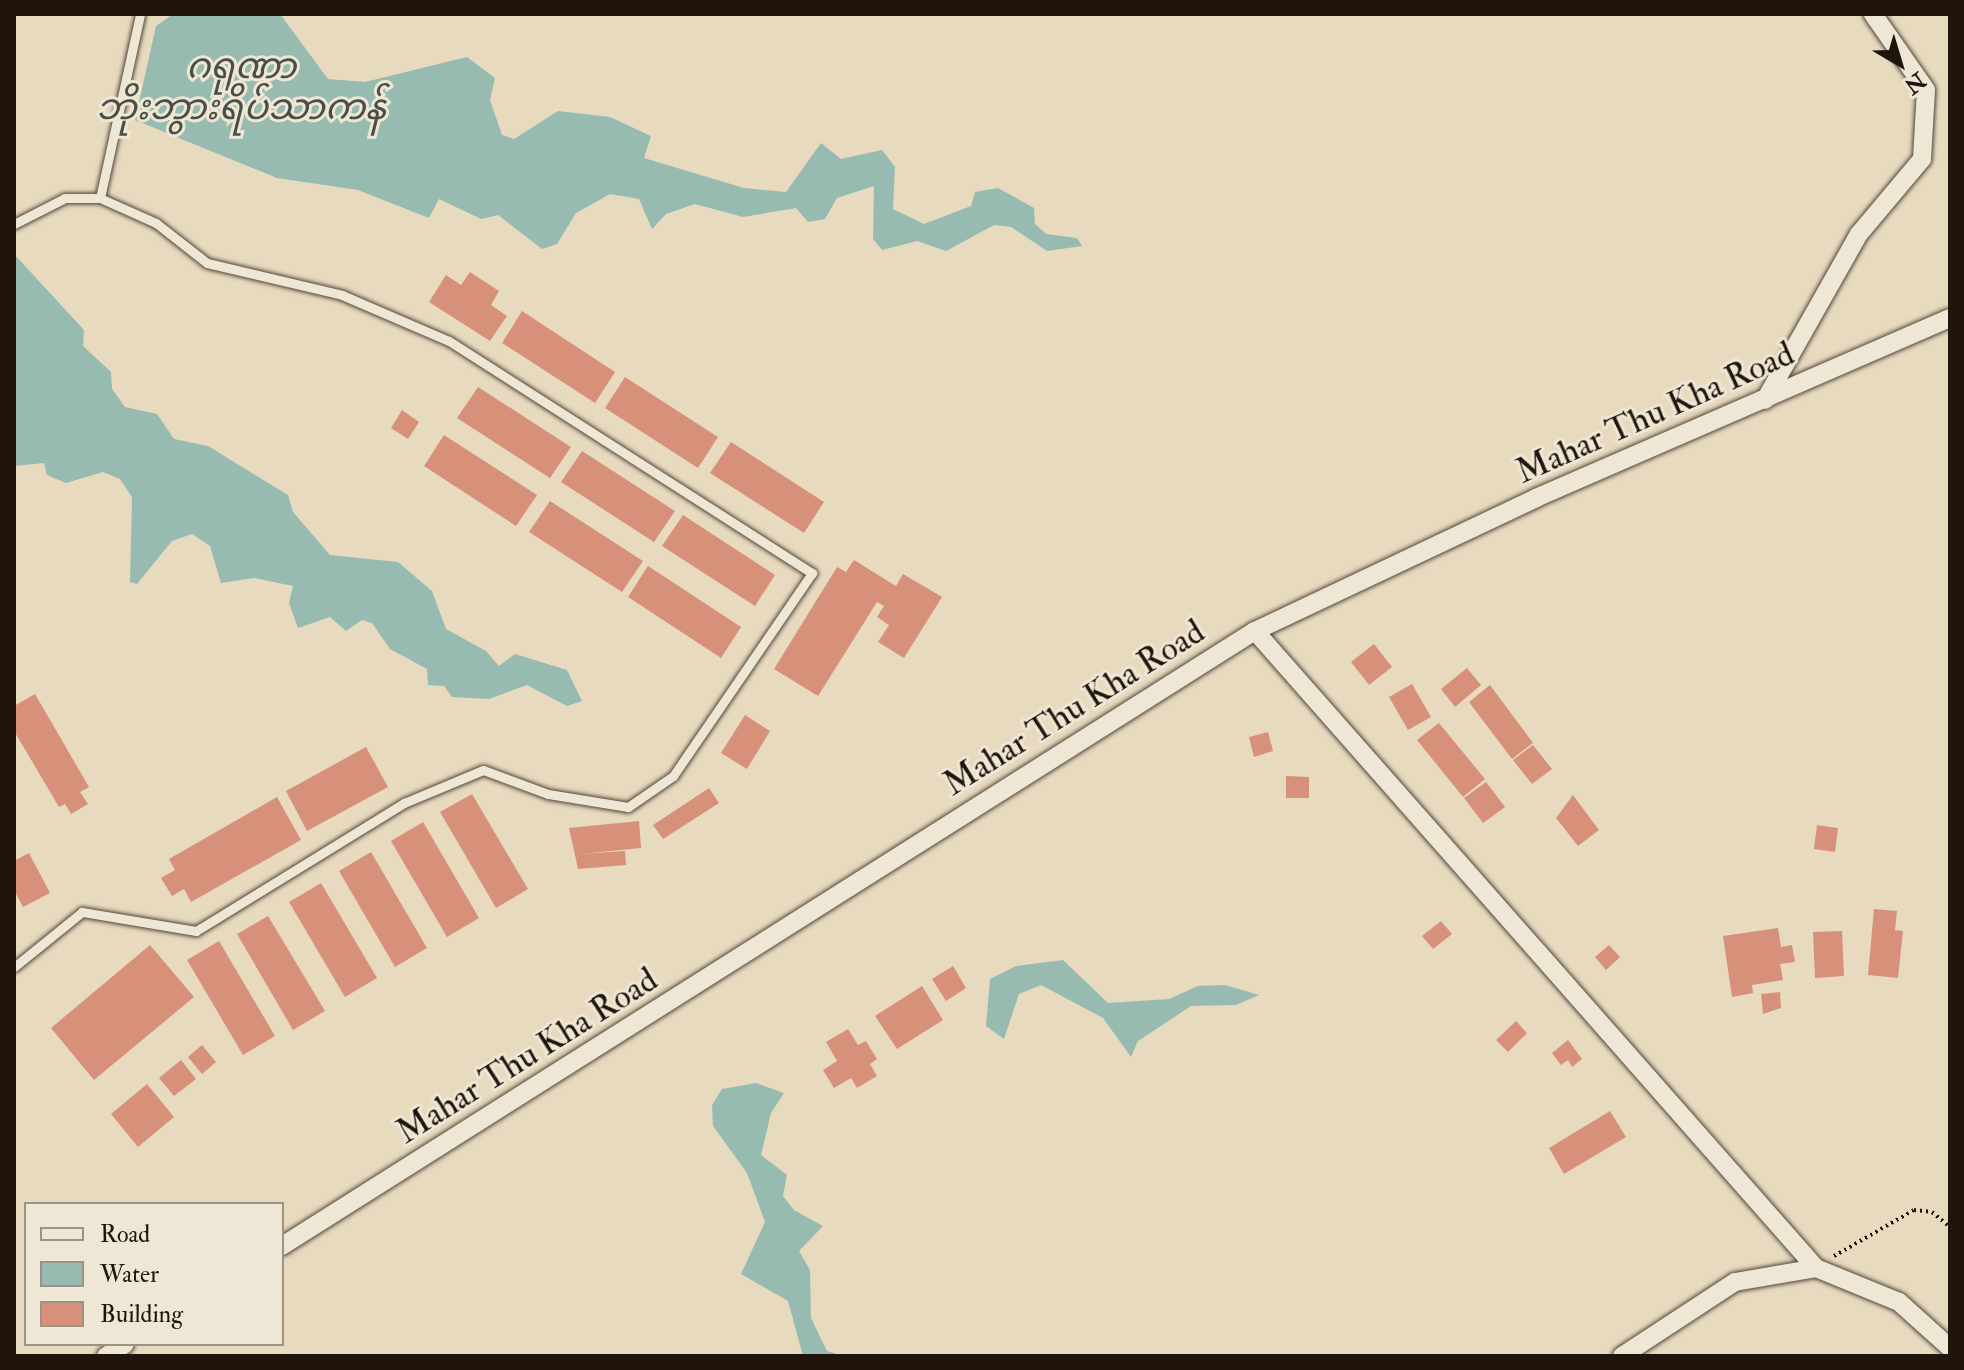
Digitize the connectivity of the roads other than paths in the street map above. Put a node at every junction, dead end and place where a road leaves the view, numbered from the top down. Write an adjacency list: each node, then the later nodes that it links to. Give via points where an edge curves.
1 (140, 14): 3 (lane)
2 (1873, 14): 6 (street, via 1926,90 1922,159 1859,234)
3 (100, 198): 4 (lane, via 65,198); 8 (lane, via 156,223 207,263 342,295 449,341 812,573 673,776 628,807 548,794 483,770 404,803 196,931 82,912)
4 (14, 224)
5 (1950, 318): 6 (street, Mahar Thu Kha Road)
6 (1765, 400): 7 (street, Mahar Thu Kha Road)
7 (1255, 631): 9 (street, Mahar Thu Kha Road); 10 (street)
8 (14, 967)
9 (284, 1245)
10 (1816, 1268): 11 (street, via 1899,1302); 12 (street, via 1735,1282)
11 (1950, 1348)
12 (1622, 1356)

